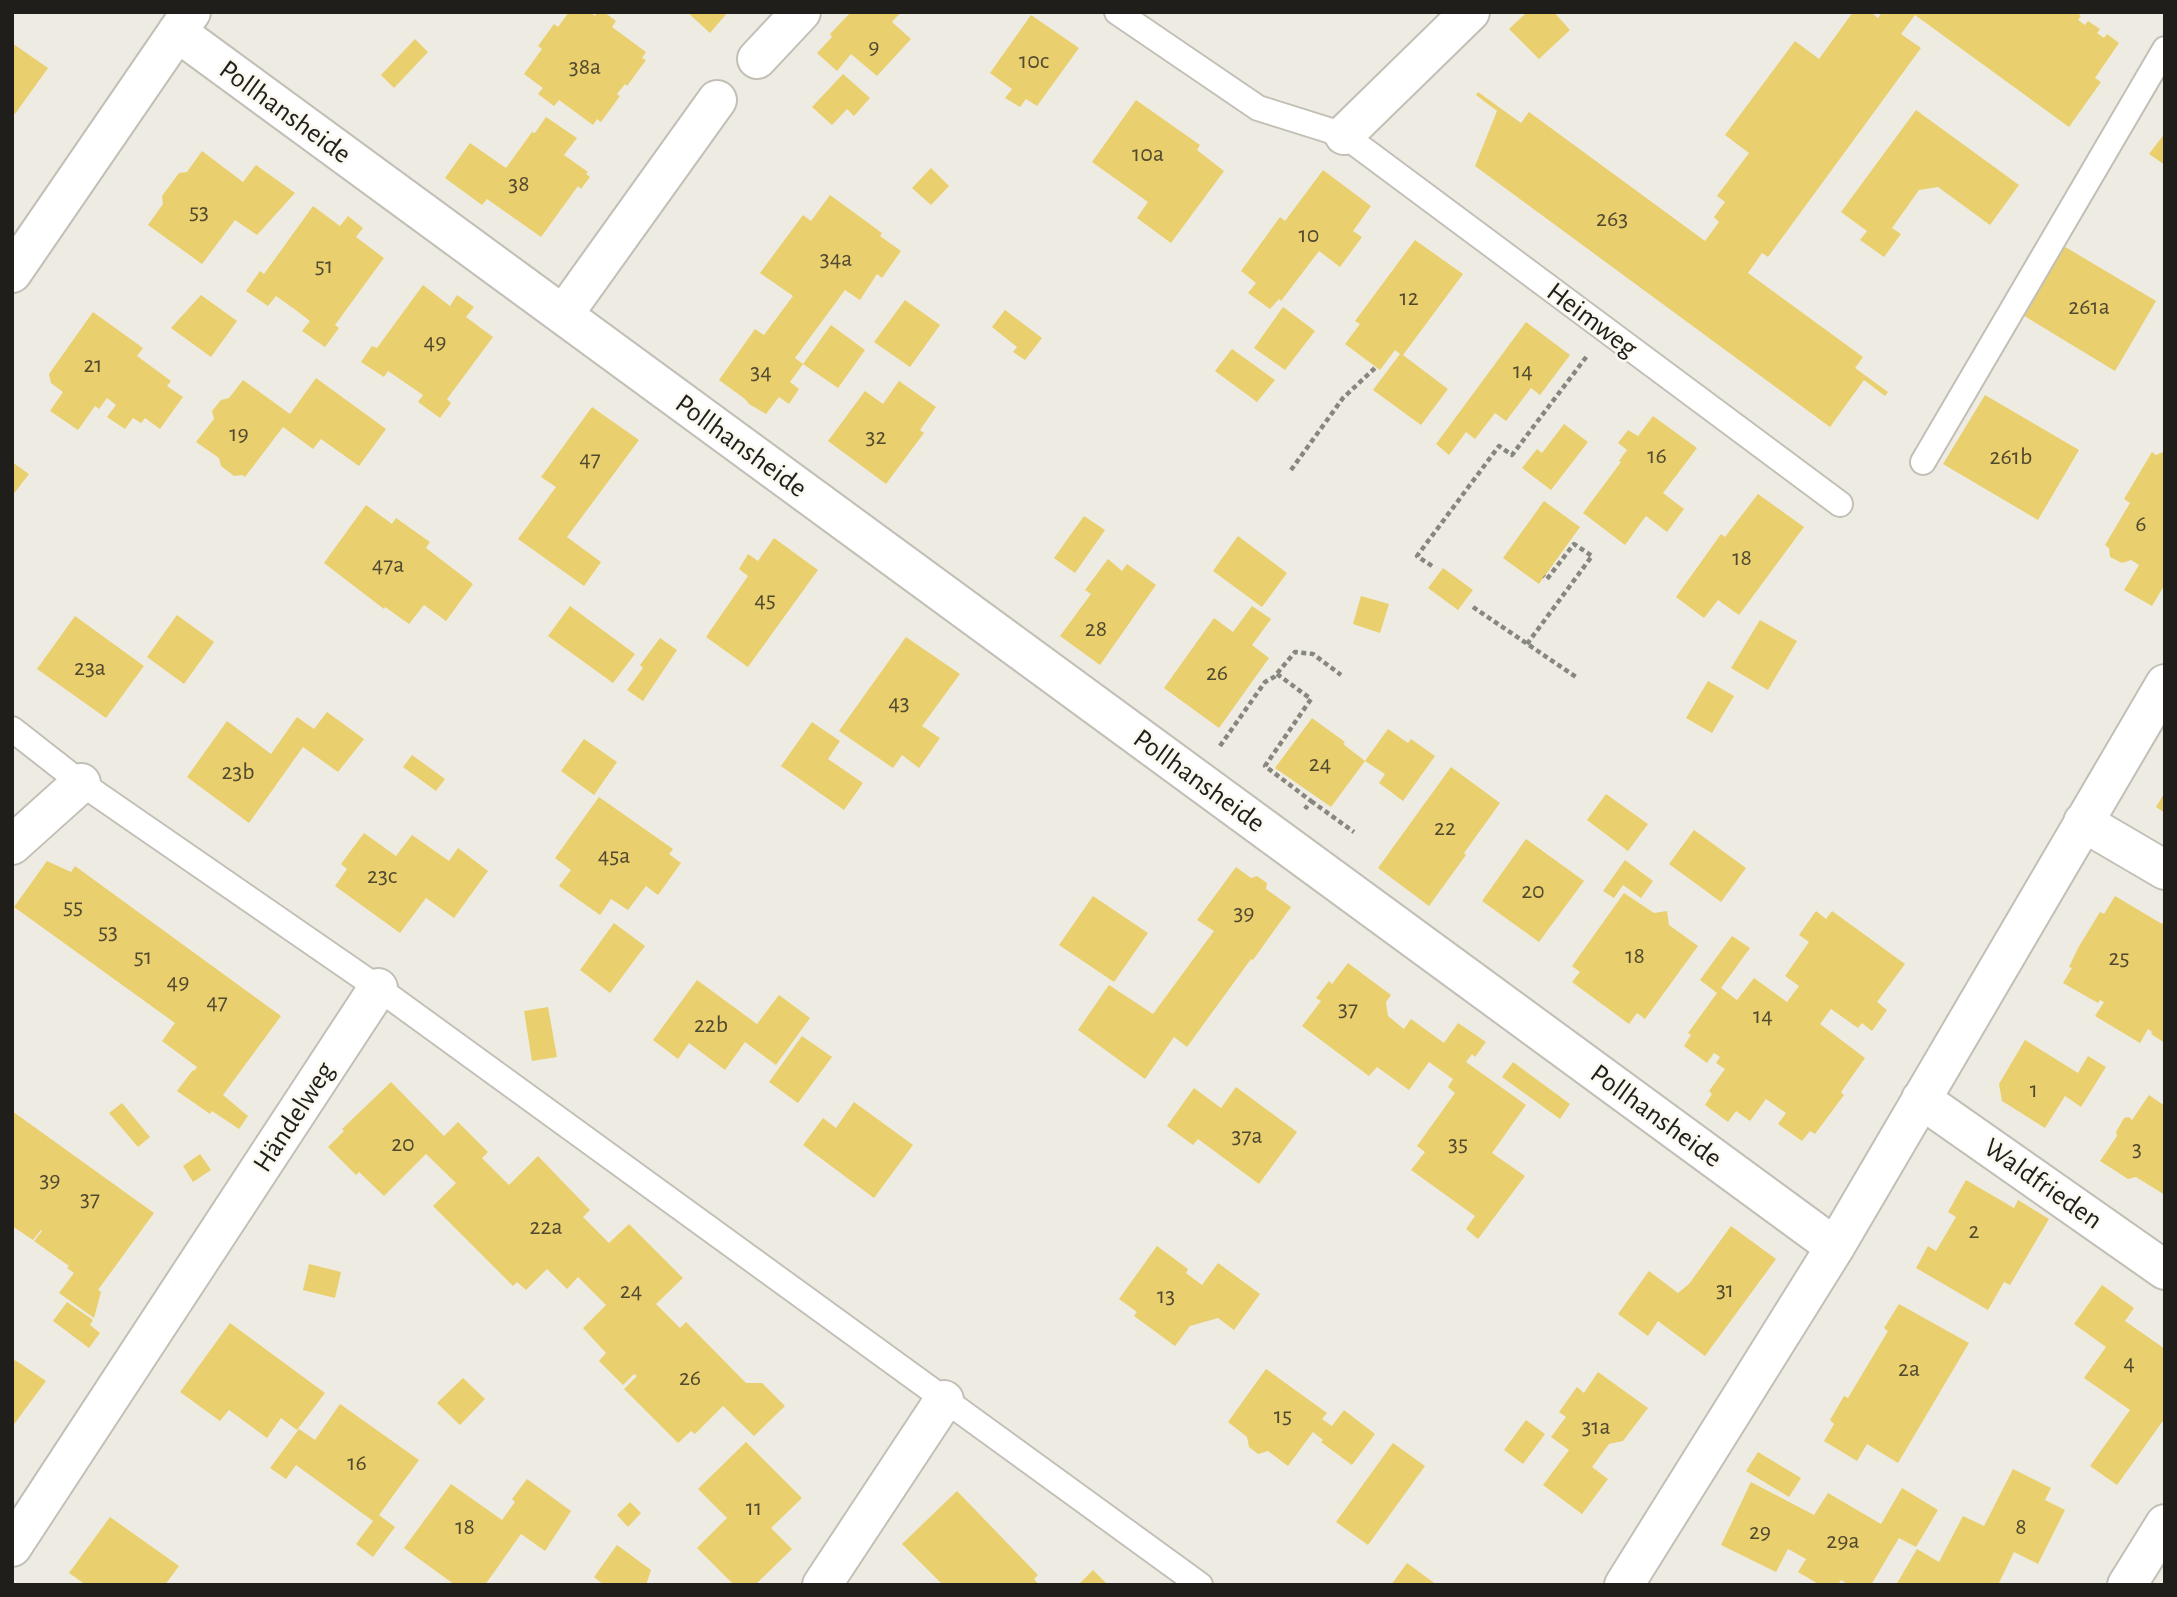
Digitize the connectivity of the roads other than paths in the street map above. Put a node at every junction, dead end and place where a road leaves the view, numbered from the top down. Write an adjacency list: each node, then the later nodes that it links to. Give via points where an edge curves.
1 (800, 12): 6 (street)
2 (1117, 12): 8 (lane, Heimweg, via 1258,108)
3 (1470, 12): 8 (street)
4 (184, 22): 9 (street); 10 (street, Pollhansheide)
5 (2165, 49): 11 (lane)
6 (757, 59)
7 (717, 100): 10 (street)
8 (1344, 135): 12 (lane, Heimweg)
9 (12, 273)
10 (563, 315): 21 (street, Pollhansheide)
11 (1923, 462)
12 (1840, 504)
13 (2165, 684): 16 (street)
14 (12, 729): 15 (lane)
15 (81, 783): 17 (street); 19 (lane)
16 (2083, 822): 18 (street); 20 (street)
17 (12, 845)
18 (2165, 870)
19 (378, 988): 23 (lane); 25 (street, Händelweg)
20 (1921, 1099): 21 (street); 22 (street, Waldfrieden)
21 (1835, 1247): 28 (street)
22 (2165, 1270)
23 (944, 1400): 26 (street); 27 (lane)
24 (2165, 1524): 29 (street)
25 (12, 1548)
26 (822, 1585)
27 (1200, 1585)
28 (1624, 1585)
29 (2127, 1585)

